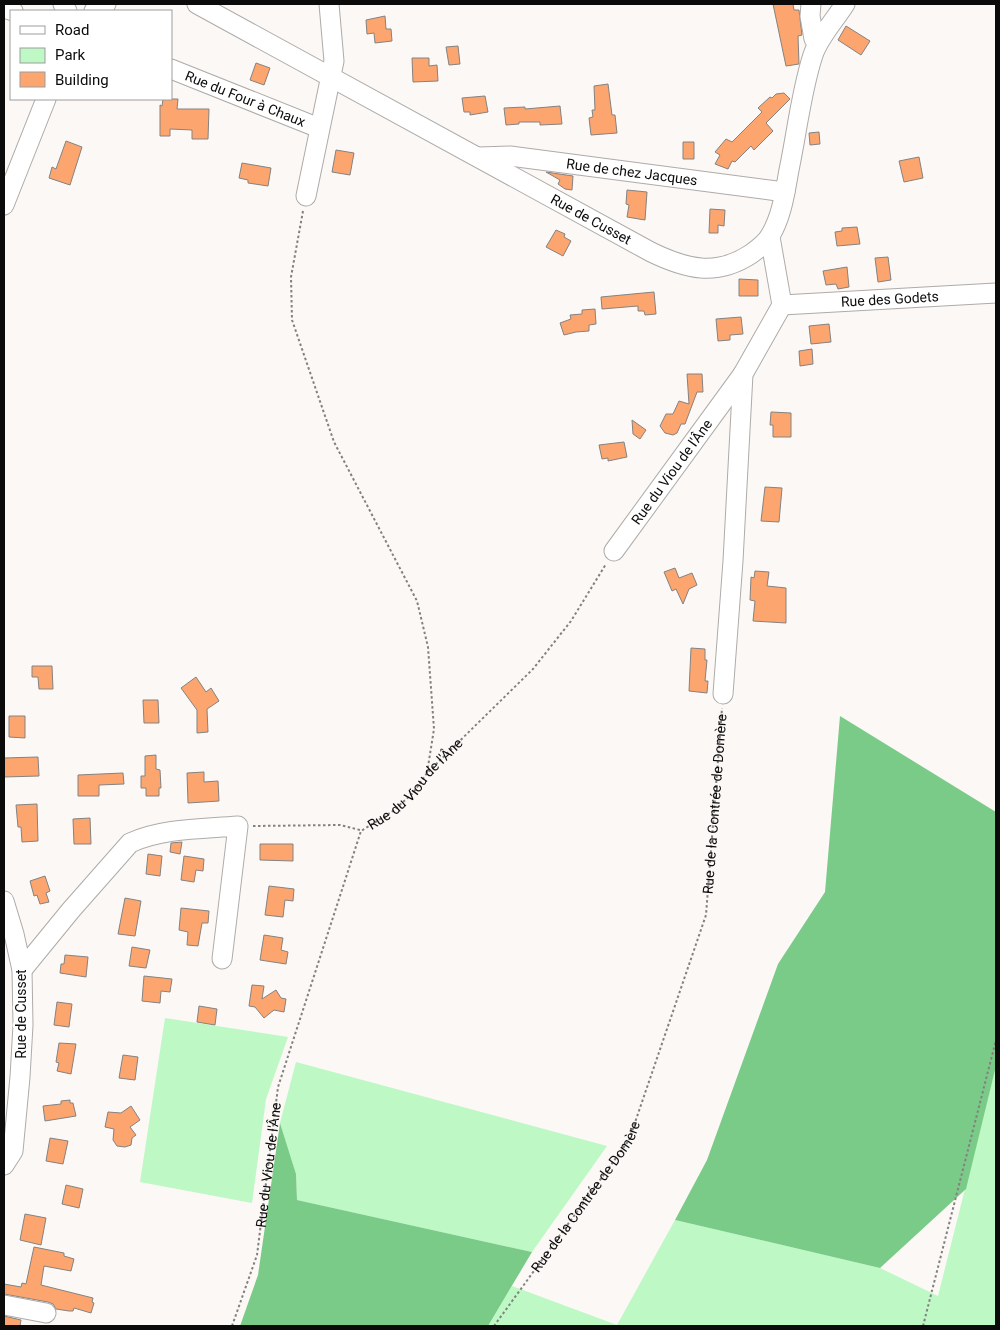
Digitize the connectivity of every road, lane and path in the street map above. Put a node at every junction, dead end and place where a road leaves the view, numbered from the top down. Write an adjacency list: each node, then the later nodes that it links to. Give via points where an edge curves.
1 (197, 4): 7 (street, Rue de Cusset)
2 (329, 4): 7 (street, via 334,62)
3 (811, 4): 5 (street, via 814,39)
4 (846, 4): 5 (street, Rue de Cusset)
5 (818, 42): 11 (street, Rue de Cusset, via 804,93)
6 (172, 69): 9 (street, Rue du Four à Chaux)
7 (332, 76): 9 (street); 10 (street, Rue de Cusset)
8 (46, 100): 13 (street)
9 (320, 128): 12 (street)
10 (479, 157): 11 (street, Rue de chez Jacques, via 510,156); 14 (street, Rue de Cusset, via 651,252 691,268 715,268 739,262)
11 (785, 192): 14 (street, Rue de Cusset)
12 (306, 196): 20 (path, via 291,276 292,320 334,442 416,601 428,647 434,729)
13 (4, 205)
14 (770, 237): 16 (street)
15 (996, 293): 16 (street, Rue des Godets)
16 (782, 304): 17 (street, Rue de la Contrée de Domère)
17 (743, 374): 18 (street, Rue du Viou de l'Âne); 19 (street, Rue de la Contrée de Domère)
18 (614, 551): 20 (path, Rue du Viou de l'Âne, via 570,621 533,669)
19 (723, 694): 33 (path, Rue de la Contrée de Domère, via 706,915 628,1140)
20 (427, 773): 22 (path, Rue du Viou de l'Âne, via 413,793 393,811)
21 (238, 826): 22 (path, via 340,825); 24 (street); 25 (street, via 169,832 130,843)
22 (361, 831): 32 (path, Rue du Viou de l'Âne, via 278,1086 256,1255)
23 (4, 901): 25 (street, Rue de Cusset)
24 (222, 959)
25 (22, 970): 27 (street, Rue de Cusset, via 23,1025)
26 (996, 1040): 34 (path)
27 (15, 1130): 28 (street, Rue de Cusset); 29 (street, Rue de Cusset, via 13,1151)
28 (4, 1152)
29 (4, 1165)
30 (4, 1305): 31 (street)
31 (46, 1313)
32 (232, 1326)
33 (494, 1326)
34 (923, 1326)

